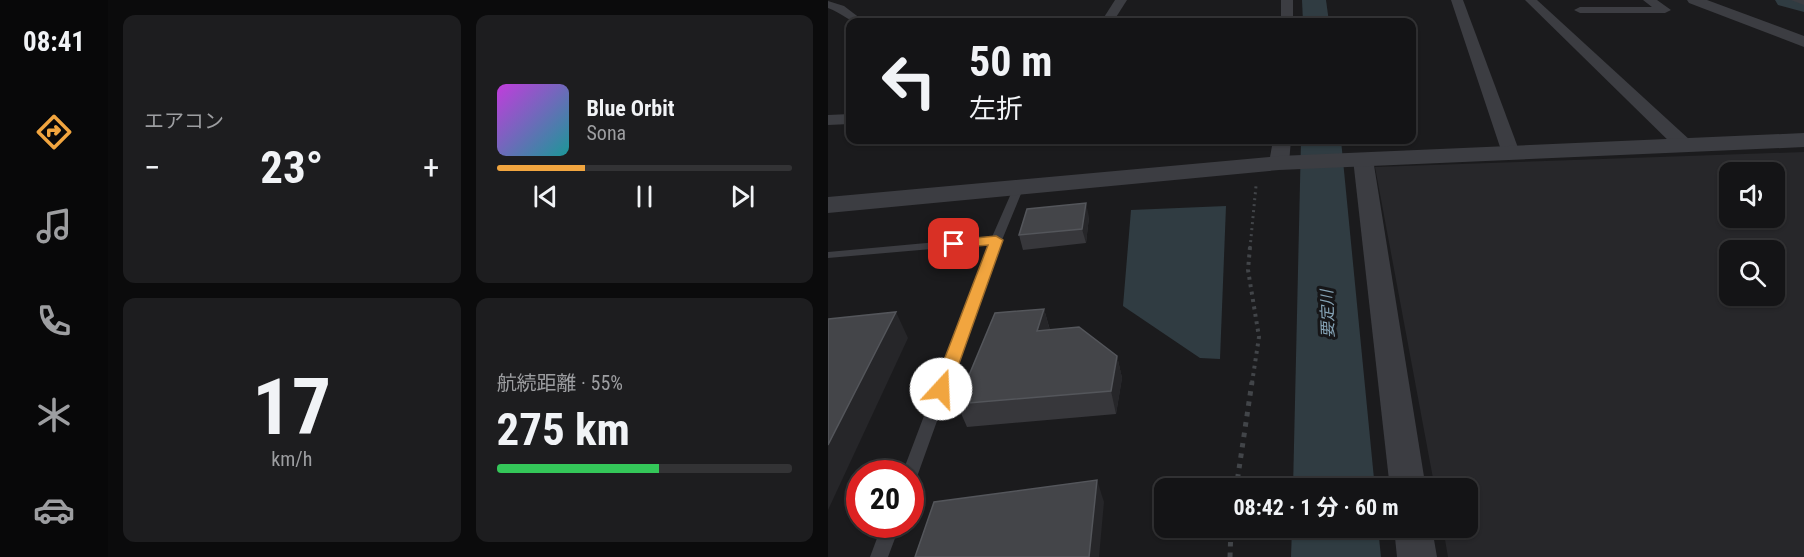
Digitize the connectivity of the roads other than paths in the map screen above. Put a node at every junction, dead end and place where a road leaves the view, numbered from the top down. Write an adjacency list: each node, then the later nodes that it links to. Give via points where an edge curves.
1 (1121, 0): 12 (street)
2 (1287, 0): 13 (street)
3 (1457, 0): 20 (street)
4 (1531, 0): 18 (street)
5 (1649, 0): 10 (street, via 1665,10)
6 (1694, 0): 14 (street)
7 (1797, 0): 8 (street)
8 (1804, 2)
9 (828, 4): 11 (street)
10 (1580, 10)
11 (854, 18)
12 (1110, 18)
13 (1287, 18)
14 (1804, 42)
15 (846, 119): 16 (street)
16 (828, 120)
17 (1804, 140): 18 (street)
18 (1684, 145): 20 (street)
19 (1280, 152): 21 (street); 22 (street)
20 (1511, 153): 21 (street)
21 (1363, 159): 27 (street)
22 (1018, 189): 23 (street); 24 (lane)
23 (828, 205)
24 (996, 240): 25 (lane); 26 (lane)
25 (828, 255)
26 (915, 460)
27 (1406, 478)
28 (886, 538): 30 (lane)
29 (1414, 538): 31 (street)
30 (879, 557)
31 (1417, 557)

